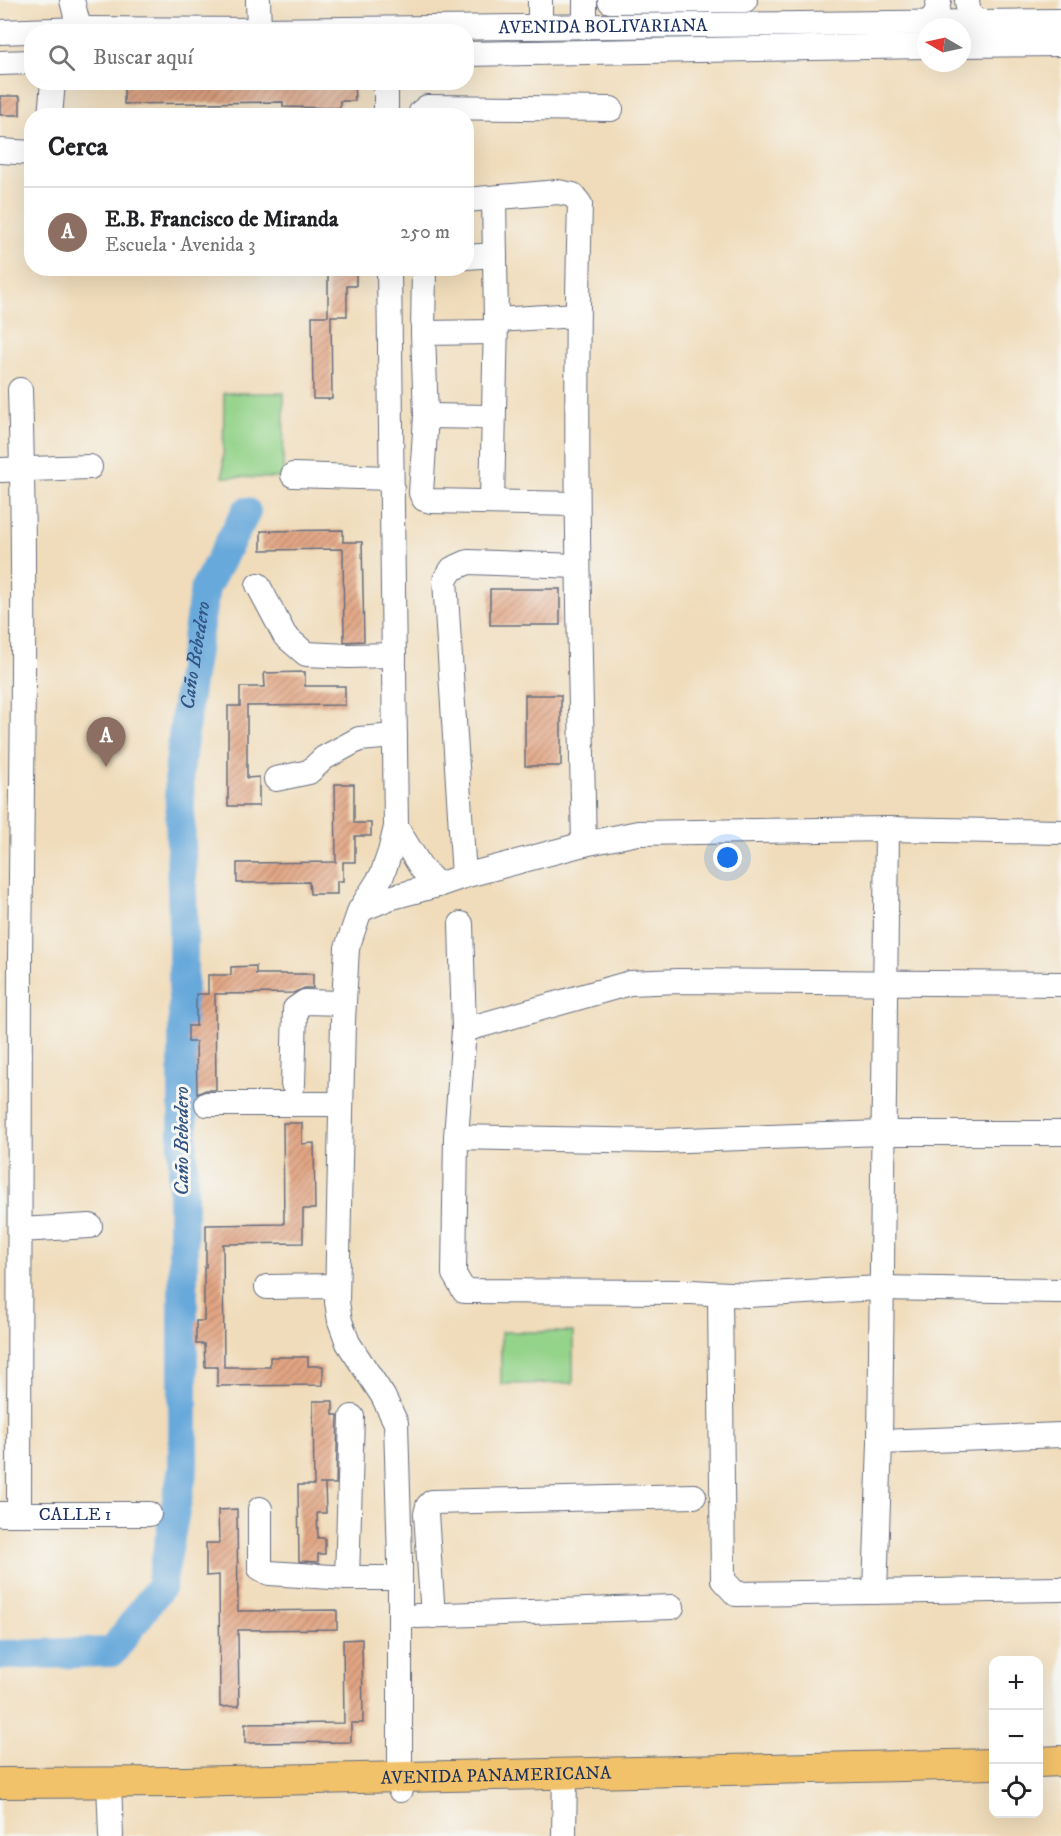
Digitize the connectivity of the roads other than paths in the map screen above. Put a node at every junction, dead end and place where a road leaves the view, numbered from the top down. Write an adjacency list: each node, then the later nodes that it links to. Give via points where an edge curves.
1 (72, 0): 12 (street)
2 (258, 0): 13 (street)
3 (540, 0): 15 (street)
4 (585, 0): 16 (street)
5 (745, 0): 8 (street)
6 (939, 0): 9 (street)
7 (967, 0): 11 (street, via 969,15)
8 (610, 1)
9 (934, 18)
10 (1061, 21): 11 (street, AVENIDA BOLIVARIANA)
11 (980, 22): 14 (street, AVENIDA BOLIVARIANA)
12 (78, 24)
13 (259, 24)
14 (971, 24)
15 (540, 27): 16 (street, AVENIDA BOLIVARIANA); 17 (street, AVENIDA BOLIVARIANA)
16 (585, 27): 20 (street, AVENIDA BOLIVARIANA)
17 (474, 28)
18 (24, 31): 19 (street, AVENIDA BOLIVARIANA)
19 (0, 32)
20 (917, 35)
21 (917, 35): 24 (street, AVENIDA BOLIVARIANA)
22 (1061, 44): 23 (street)
23 (971, 45)
24 (474, 54)
25 (24, 62): 26 (street)
26 (0, 63)
27 (52, 90): 29 (street)
28 (386, 90): 30 (street)
29 (51, 108)
30 (386, 108)
31 (426, 108): 32 (street)
32 (611, 109)
33 (0, 151): 34 (street)
34 (24, 152)
35 (494, 198): 36 (street); 37 (street); 41 (street, via 558,192 573,195 580,204)
36 (474, 199)
37 (495, 255): 38 (street); 42 (street)
38 (474, 256)
39 (389, 276): 50 (street)
40 (424, 276): 43 (street)
41 (577, 315): 42 (street); 52 (street)
42 (495, 326): 43 (street); 46 (street)
43 (423, 333): 45 (street)
44 (20, 390): 48 (street)
45 (426, 416): 46 (street); 51 (street, via 421,493 424,499)
46 (493, 417): 51 (street)
47 (90, 467): 48 (street)
48 (11, 470): 57 (street)
49 (293, 475): 50 (street)
50 (391, 478): 55 (street)
51 (492, 501): 52 (street)
52 (577, 504): 53 (street)
53 (578, 566): 62 (street); 63 (street, via 468,562 452,568 445,580)
54 (258, 585): 55 (street, via 285,636 306,654)
55 (394, 655): 56 (street)
56 (395, 736): 58 (street, via 359,739 324,758 309,772); 59 (street)
57 (11, 762): 69 (street)
58 (276, 779)
59 (396, 827): 64 (street, via 422,869); 65 (street, via 382,875)
60 (887, 829): 61 (street); 62 (street, via 638,833); 67 (street)
61 (1061, 832)
62 (584, 843): 63 (street)
63 (464, 876): 64 (street)
64 (438, 885): 65 (street)
65 (360, 910): 70 (street, via 347,948)
66 (461, 924): 71 (street)
67 (884, 982): 68 (street); 71 (street, via 630,983); 75 (street)
68 (1061, 984)
69 (10, 999): 79 (street)
70 (343, 1003): 72 (street, via 304,1002 295,1009); 74 (street)
71 (464, 1030): 77 (street)
72 (294, 1084)
73 (207, 1104): 74 (street)
74 (341, 1104): 81 (street)
75 (882, 1133): 76 (street); 77 (street, via 658,1141); 83 (street)
76 (1061, 1133)
77 (456, 1137): 85 (street, via 454,1274 464,1291)
78 (90, 1226): 79 (street)
79 (20, 1230): 80 (street)
80 (10, 1284): 91 (street)
81 (337, 1286): 82 (street); 94 (street, via 340,1321 348,1343 396,1423)
82 (267, 1287)
83 (880, 1288): 84 (street); 85 (street); 88 (street)
84 (1061, 1291)
85 (720, 1295): 96 (street, via 723,1580 736,1594)
86 (352, 1417): 93 (street)
87 (1061, 1435): 88 (street)
88 (880, 1442): 96 (street)
89 (694, 1496): 98 (street, via 432,1502 426,1514)
90 (260, 1509): 93 (street, via 260,1569 269,1573)
91 (10, 1514): 92 (street, CALLE 1)
92 (149, 1514)
93 (347, 1578): 94 (street)
94 (399, 1578): 99 (street)
95 (1061, 1589): 96 (street)
96 (875, 1592)
97 (672, 1607): 98 (street)
98 (434, 1616): 99 (street)
99 (399, 1618): 108 (street)
100 (1061, 1761): 101 (main road)
101 (1043, 1762)
102 (989, 1764): 106 (main road, AVENIDA PANAMERICANA)
103 (1043, 1778): 104 (main road)
104 (1061, 1778)
105 (989, 1779): 106 (main road, AVENIDA PANAMERICANA)
106 (565, 1781): 108 (main road, AVENIDA PANAMERICANA); 112 (street)
107 (0, 1783): 109 (main road, AVENIDA PANAMERICANA)
108 (400, 1784): 109 (main road, AVENIDA PANAMERICANA)
109 (109, 1788): 110 (main road, AVENIDA PANAMERICANA); 111 (street)
110 (0, 1797)
111 (111, 1836)
112 (564, 1836)

